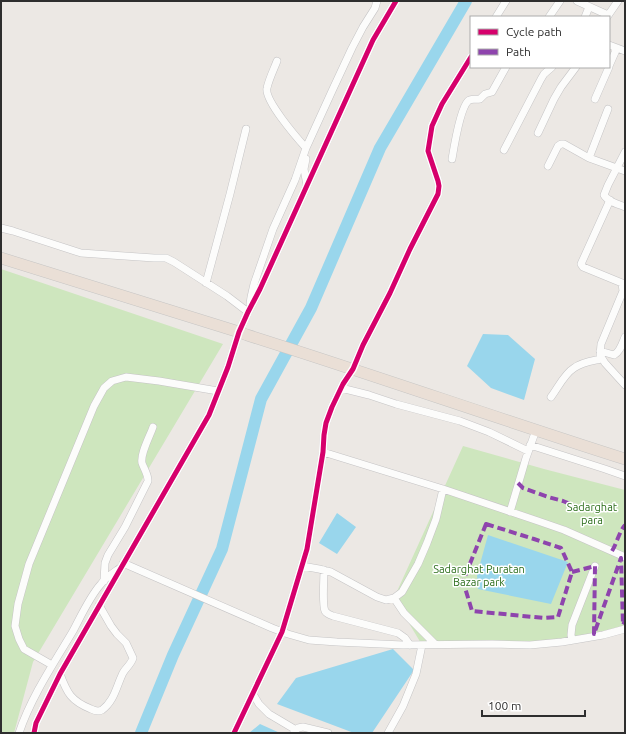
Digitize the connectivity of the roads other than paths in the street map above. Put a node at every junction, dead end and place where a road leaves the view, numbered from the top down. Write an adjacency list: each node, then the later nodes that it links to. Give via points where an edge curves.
1 (377, 1): 26 (street)
2 (396, 1): 34 (street, via 373,40)
3 (506, 1): 8 (street)
4 (560, 1): 9 (street)
5 (577, 1): 7 (street)
6 (618, 1): 11 (street)
7 (589, 7): 10 (street); 11 (street)
8 (497, 16)
9 (550, 16)
10 (585, 16)
11 (608, 16)
12 (610, 45): 13 (street)
13 (617, 48): 14 (street); 17 (street)
14 (625, 51)
15 (470, 59): 45 (street, via 442,104 432,126 428,151 438,181 438,194)
16 (277, 61): 26 (street, via 267,93 284,122)
17 (610, 64)
18 (505, 68): 30 (street, via 492,92 480,99 468,100 462,114)
19 (551, 68): 27 (street, via 544,74)
20 (575, 68): 25 (street, via 554,99)
21 (608, 68): 22 (street)
22 (595, 99)
23 (608, 109): 29 (street)
24 (246, 129): 39 (street)
25 (538, 133)
26 (307, 145): 34 (street, via 304,169); 41 (street, via 295,180 273,229 254,284)
27 (504, 150)
28 (625, 152): 32 (street)
29 (589, 158): 31 (street, via 560,144); 32 (street)
30 (452, 159)
31 (548, 166)
32 (617, 168): 33 (street); 35 (street, via 604,195)
33 (625, 171)
34 (307, 185): 41 (street)
35 (610, 200): 36 (street); 40 (street, via 581,264)
36 (625, 207)
37 (1, 228): 39 (street, via 81,253 166,258)
38 (1, 258): 42 (highway)
39 (206, 283): 41 (street)
40 (624, 284): 44 (street)
41 (249, 309): 42 (street)
42 (243, 334): 45 (highway); 48 (street)
43 (625, 337): 44 (street, via 619,352 614,355)
44 (600, 355): 46 (street); 49 (street, via 573,368)
45 (353, 369): 47 (street); 51 (highway)
46 (625, 385)
47 (341, 388): 52 (street, via 460,421); 53 (street, via 328,416)
48 (218, 391): 59 (street, via 209,415); 72 (street, via 126,377 112,381 104,388 94,406 29,564 18,604 15,626 24,649)
49 (551, 397)
50 (153, 427): 63 (street, via 142,456 148,481 108,555)
51 (536, 430): 52 (street); 54 (highway)
52 (529, 448): 55 (street); 57 (street)
53 (323, 452): 56 (street); 60 (street)
54 (625, 459)
55 (625, 476)
56 (443, 489): 57 (street); 64 (street, via 436,519 418,564 402,592)
57 (510, 512): 58 (street, via 564,530)
58 (625, 558)
59 (122, 565): 63 (street); 65 (street); 67 (street)
60 (302, 566): 62 (street); 67 (street)
61 (595, 566): 68 (street, via 572,626)
62 (324, 570): 64 (street, via 377,597 386,600); 70 (street, via 326,612 398,633)
63 (104, 581): 72 (street)
64 (394, 598): 69 (street, via 404,613)
65 (99, 605): 73 (street); 73 (street, via 134,658 122,674 116,693 102,710 93,711 77,703 65,688)
66 (625, 629): 68 (street)
67 (282, 632): 70 (street, via 309,640); 74 (street)
68 (572, 640): 69 (street, via 530,645)
69 (435, 644): 71 (street)
70 (410, 645): 71 (street)
71 (422, 645): 80 (street, via 416,674)
72 (52, 665): 76 (street)
73 (60, 674): 77 (street, via 36,723)
74 (253, 694): 75 (street, via 270,714); 78 (street)
75 (295, 731): 79 (street, via 303,727)
76 (19, 733)
77 (34, 733)
78 (234, 733)
79 (328, 733)
80 (388, 733)

